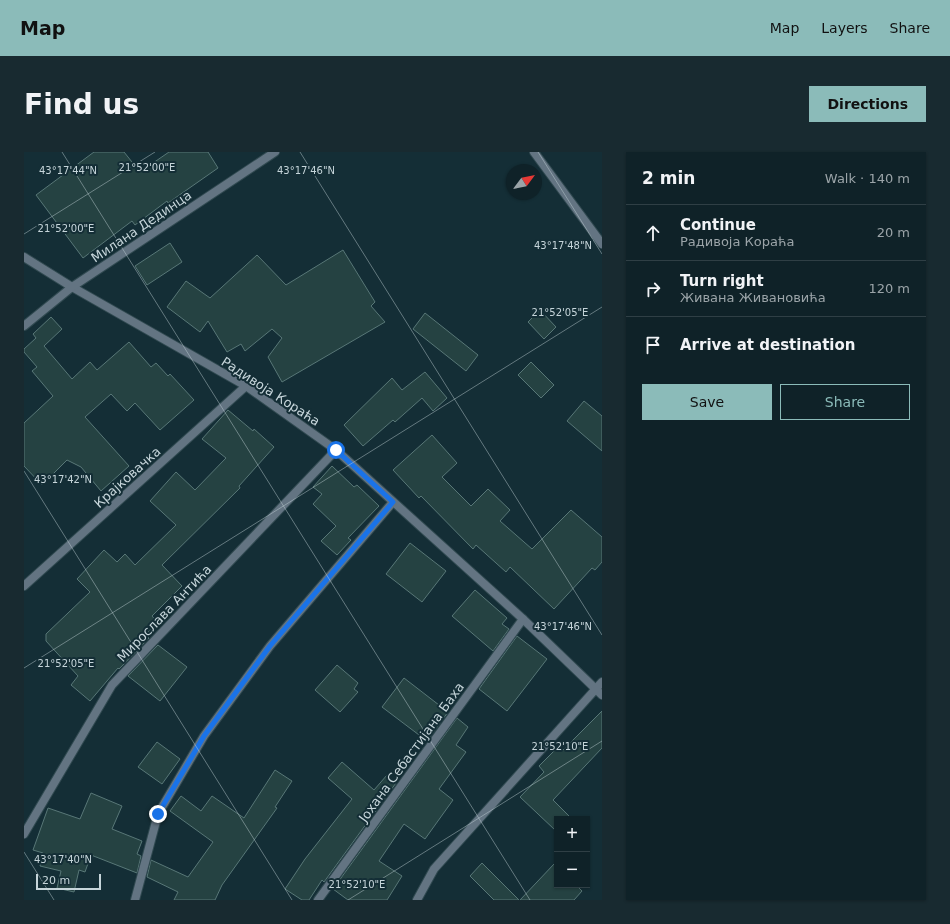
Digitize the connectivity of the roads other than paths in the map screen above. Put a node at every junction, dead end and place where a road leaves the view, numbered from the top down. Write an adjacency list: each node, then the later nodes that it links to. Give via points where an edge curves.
1 (275, 152): 5 (street, Милана Дединца)
2 (534, 152): 3 (street)
3 (602, 244)
4 (24, 257): 5 (street, Радивоја Кораћа)
5 (72, 287): 6 (street, Милана Дединца); 7 (street, Радивоја Кораћа)
6 (24, 326)
7 (246, 386): 8 (street, Радивоја Кораћа); 10 (street, Крајковачка)
8 (336, 450): 9 (street, Радивоја Кораћа); 15 (street, Мирослава Антића, via 112,685)
9 (393, 502): 11 (street, Радивоја Кораћа); 16 (street, via 270,646 204,736 158,814)
10 (24, 586)
11 (523, 619): 13 (street, Радивоја Кораћа); 17 (street, Јохана Себастијана Баха)
12 (602, 682): 13 (street)
13 (596, 689): 14 (street, Радивоја Кораћа); 18 (street, via 434,869)
14 (602, 695)
15 (24, 834)
16 (136, 900)
17 (318, 900)
18 (417, 900)

